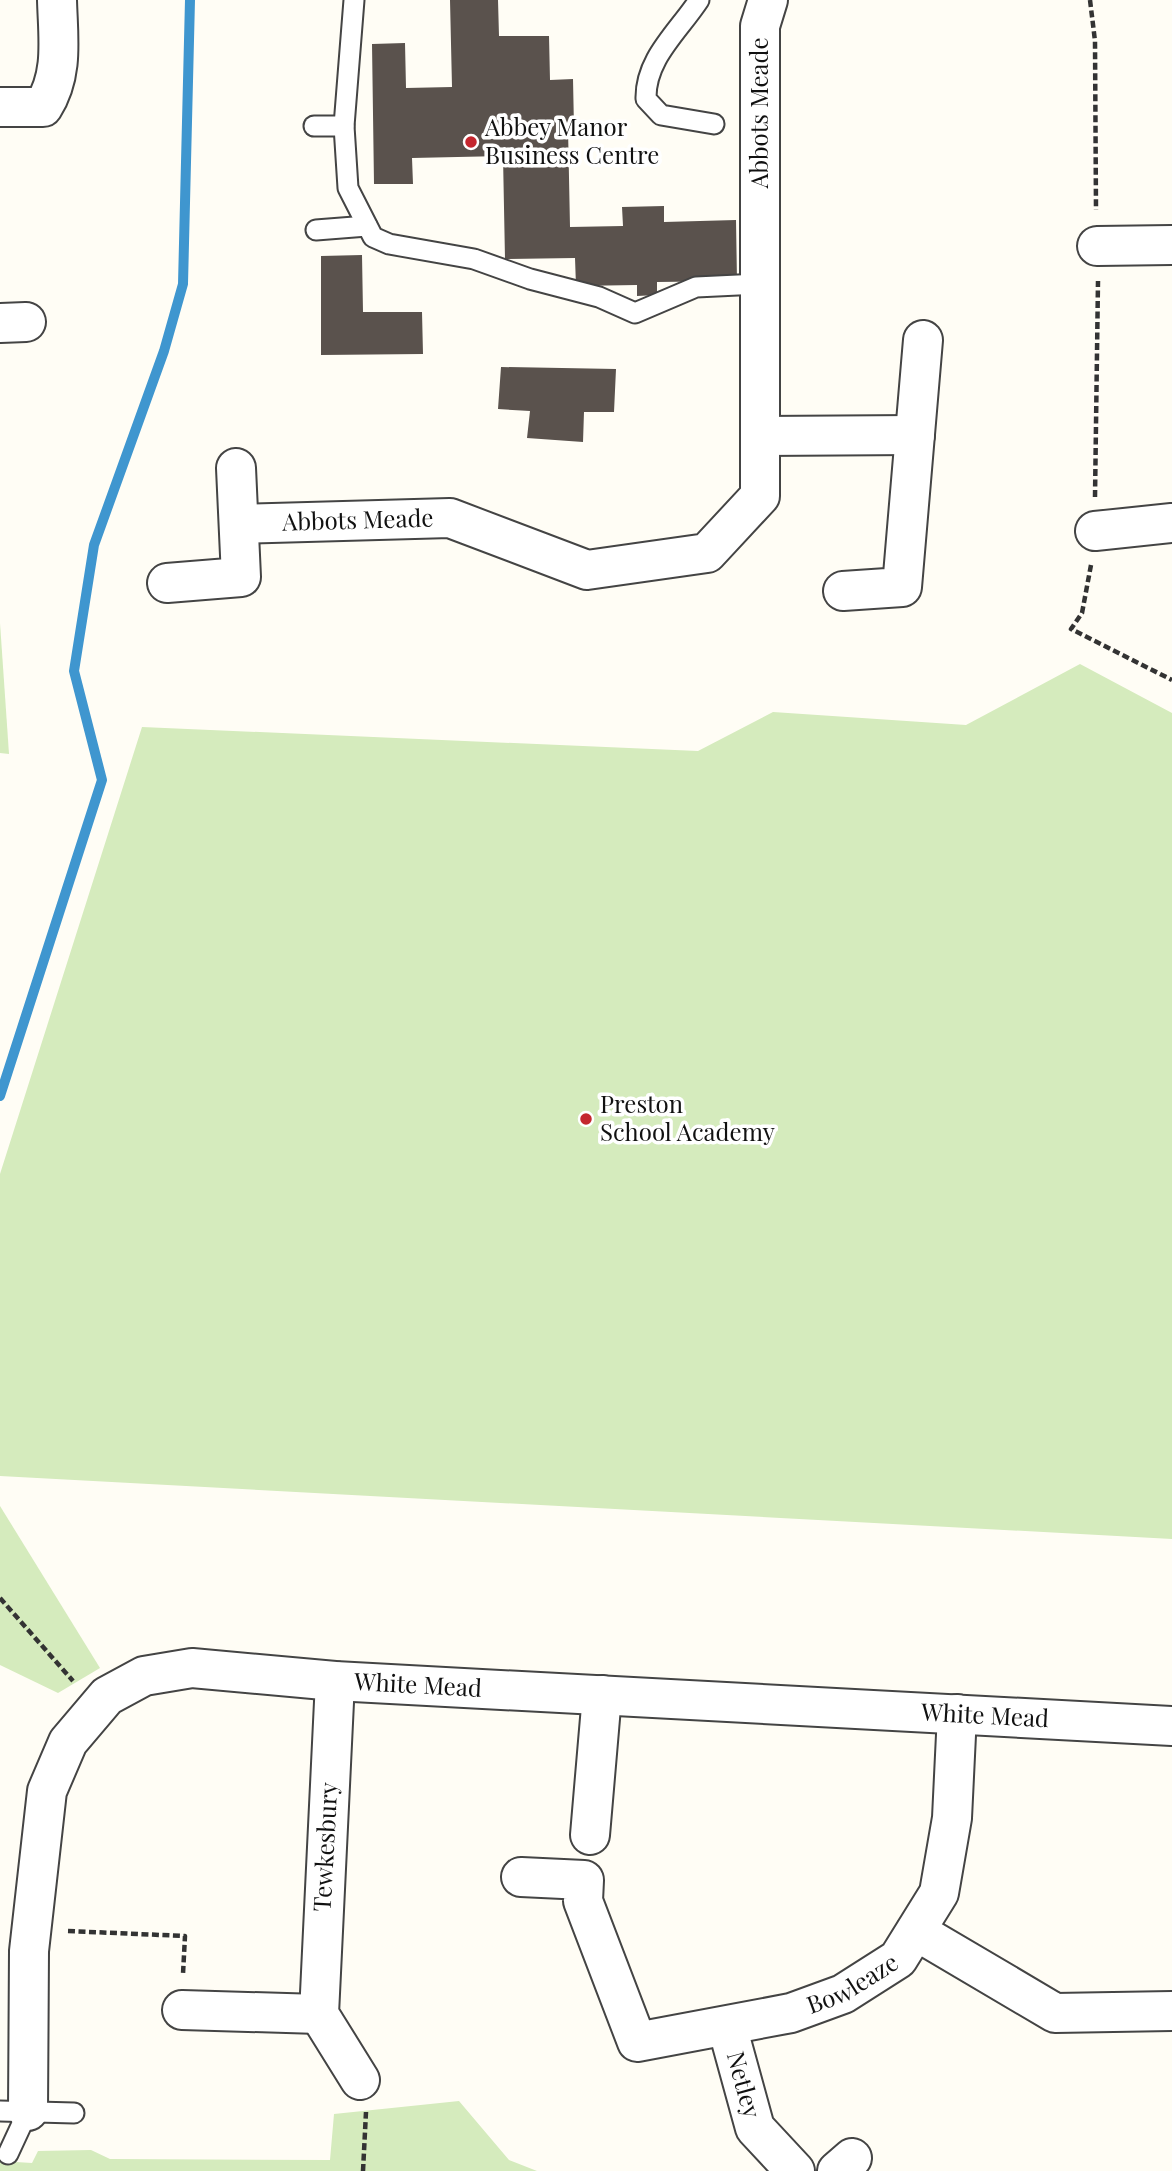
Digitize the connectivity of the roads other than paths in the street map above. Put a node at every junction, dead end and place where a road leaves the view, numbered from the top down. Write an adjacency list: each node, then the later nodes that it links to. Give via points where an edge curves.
1 (57, 0): 5 (street, via 59,65 53,91 43,107)
2 (354, 0): 8 (lane)
3 (699, 0): 6 (lane, via 652,65 646,99 661,115)
4 (768, 0): 13 (street, Abbots Meade, via 760,26)
5 (0, 107)
6 (713, 124)
7 (314, 126): 8 (lane)
8 (344, 126): 9 (lane, via 348,188)
9 (367, 226): 10 (lane); 13 (lane, via 373,237 389,244 474,259 529,283 599,297 635,313 696,287)
10 (316, 230)
11 (1172, 245): 12 (street)
12 (1097, 246)
13 (760, 284): 16 (street, Abbots Meade)
14 (923, 340): 15 (street)
15 (915, 435): 16 (street); 22 (street, via 902,587)
16 (760, 436): 19 (street, Abbots Meade, via 760,496 707,553 587,570 450,518)
17 (236, 468): 19 (street)
18 (1172, 523): 20 (street)
19 (239, 524): 21 (street, via 241,577)
20 (1095, 531)
21 (167, 583)
22 (843, 591)
23 (335, 1681): 24 (street, White Mead); 32 (street, Tewkesbury); 35 (street, White Mead, via 191,1668 144,1676 107,1696 68,1742 47,1791)
24 (602, 1695): 25 (street, White Mead); 27 (street)
25 (957, 1714): 26 (street, White Mead); 29 (street, Bowleaze, via 951,1818 939,1893)
26 (1172, 1726)
27 (587, 1859): 28 (street); 33 (street, Bowleaze, via 583,1901 637,2042)
28 (521, 1877)
29 (916, 1931): 31 (street, via 1055,2012); 33 (street, Bowleaze, via 898,1959 843,1994 791,2012)
30 (182, 2010): 32 (street)
31 (1172, 2011)
32 (319, 2014): 34 (street)
33 (727, 2026): 38 (street, Netley, via 755,2128)
34 (360, 2080)
35 (14, 2111): 36 (lane); 37 (lane)
36 (74, 2113)
37 (8, 2154)
38 (795, 2171)

